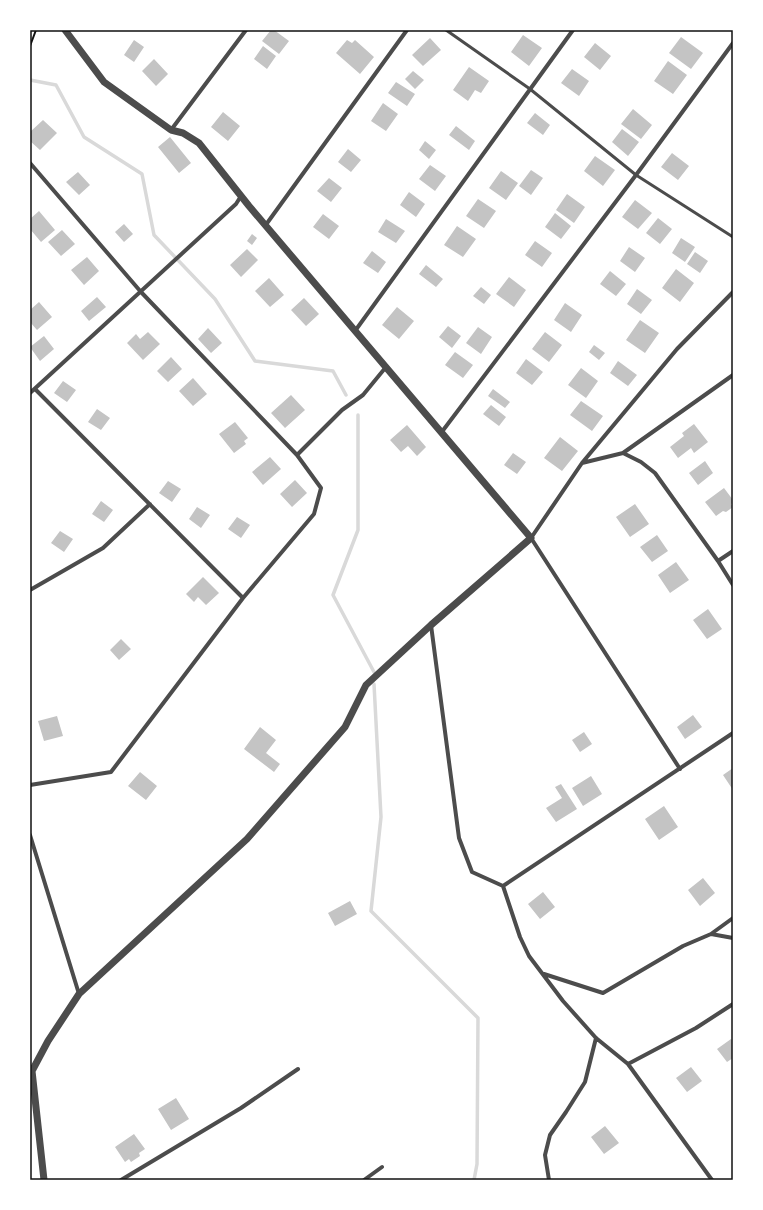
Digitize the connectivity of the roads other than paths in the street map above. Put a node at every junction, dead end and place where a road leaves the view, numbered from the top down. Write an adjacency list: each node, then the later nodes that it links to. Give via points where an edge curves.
1 (65, 30): 8 (street, via 104,82)
2 (246, 30): 8 (street)
3 (407, 30): 12 (street)
4 (446, 30): 7 (lane)
5 (573, 30): 7 (street)
6 (733, 43): 10 (street)
7 (530, 89): 10 (lane); 16 (street)
8 (171, 130): 11 (street, via 183,133 199,143)
9 (30, 162): 14 (street)
10 (636, 175): 13 (lane); 21 (street)
11 (241, 196): 12 (street); 14 (street, via 236,204)
12 (266, 226): 16 (street)
13 (733, 237)
14 (141, 292): 19 (street); 23 (street)
15 (733, 292): 24 (street, via 677,349)
16 (355, 331): 17 (street)
17 (386, 367): 21 (street); 23 (street, via 363,395 342,410)
18 (733, 375): 22 (street)
19 (35, 389): 20 (street); 25 (street)
20 (30, 394)
21 (441, 433): 26 (street)
22 (623, 453): 24 (street); 28 (street, via 655,473)
23 (297, 454): 31 (street, via 321,488 314,514)
24 (582, 464): 26 (street)
25 (150, 504): 30 (street, via 103,548); 31 (street)
26 (531, 538): 32 (street); 34 (street)
27 (733, 551): 28 (street)
28 (718, 561): 29 (street)
29 (733, 584)
30 (30, 590)
31 (244, 598): 35 (street, via 111,772)
32 (431, 625): 37 (street, via 459,838 472,872); 42 (street, via 366,685 345,726 247,839)
33 (733, 733): 34 (street)
34 (680, 769): 37 (street)
35 (30, 785)
36 (30, 835): 42 (street)
37 (504, 886): 41 (street, via 520,937 529,956)
38 (733, 918): 39 (street)
39 (711, 934): 40 (street); 41 (street, via 683,946 603,993)
40 (733, 938)
41 (543, 974): 44 (street)
42 (79, 994): 47 (street)
43 (733, 1004): 45 (street, via 696,1028)
44 (596, 1038): 45 (street); 49 (street, via 585,1082 550,1135 545,1155)
45 (628, 1064): 53 (street)
46 (298, 1069): 51 (street, via 241,1108)
47 (31, 1071): 50 (street)
48 (382, 1167): 52 (street)
49 (549, 1179)
50 (44, 1180)
51 (121, 1180)
52 (364, 1180)
53 (712, 1180)

